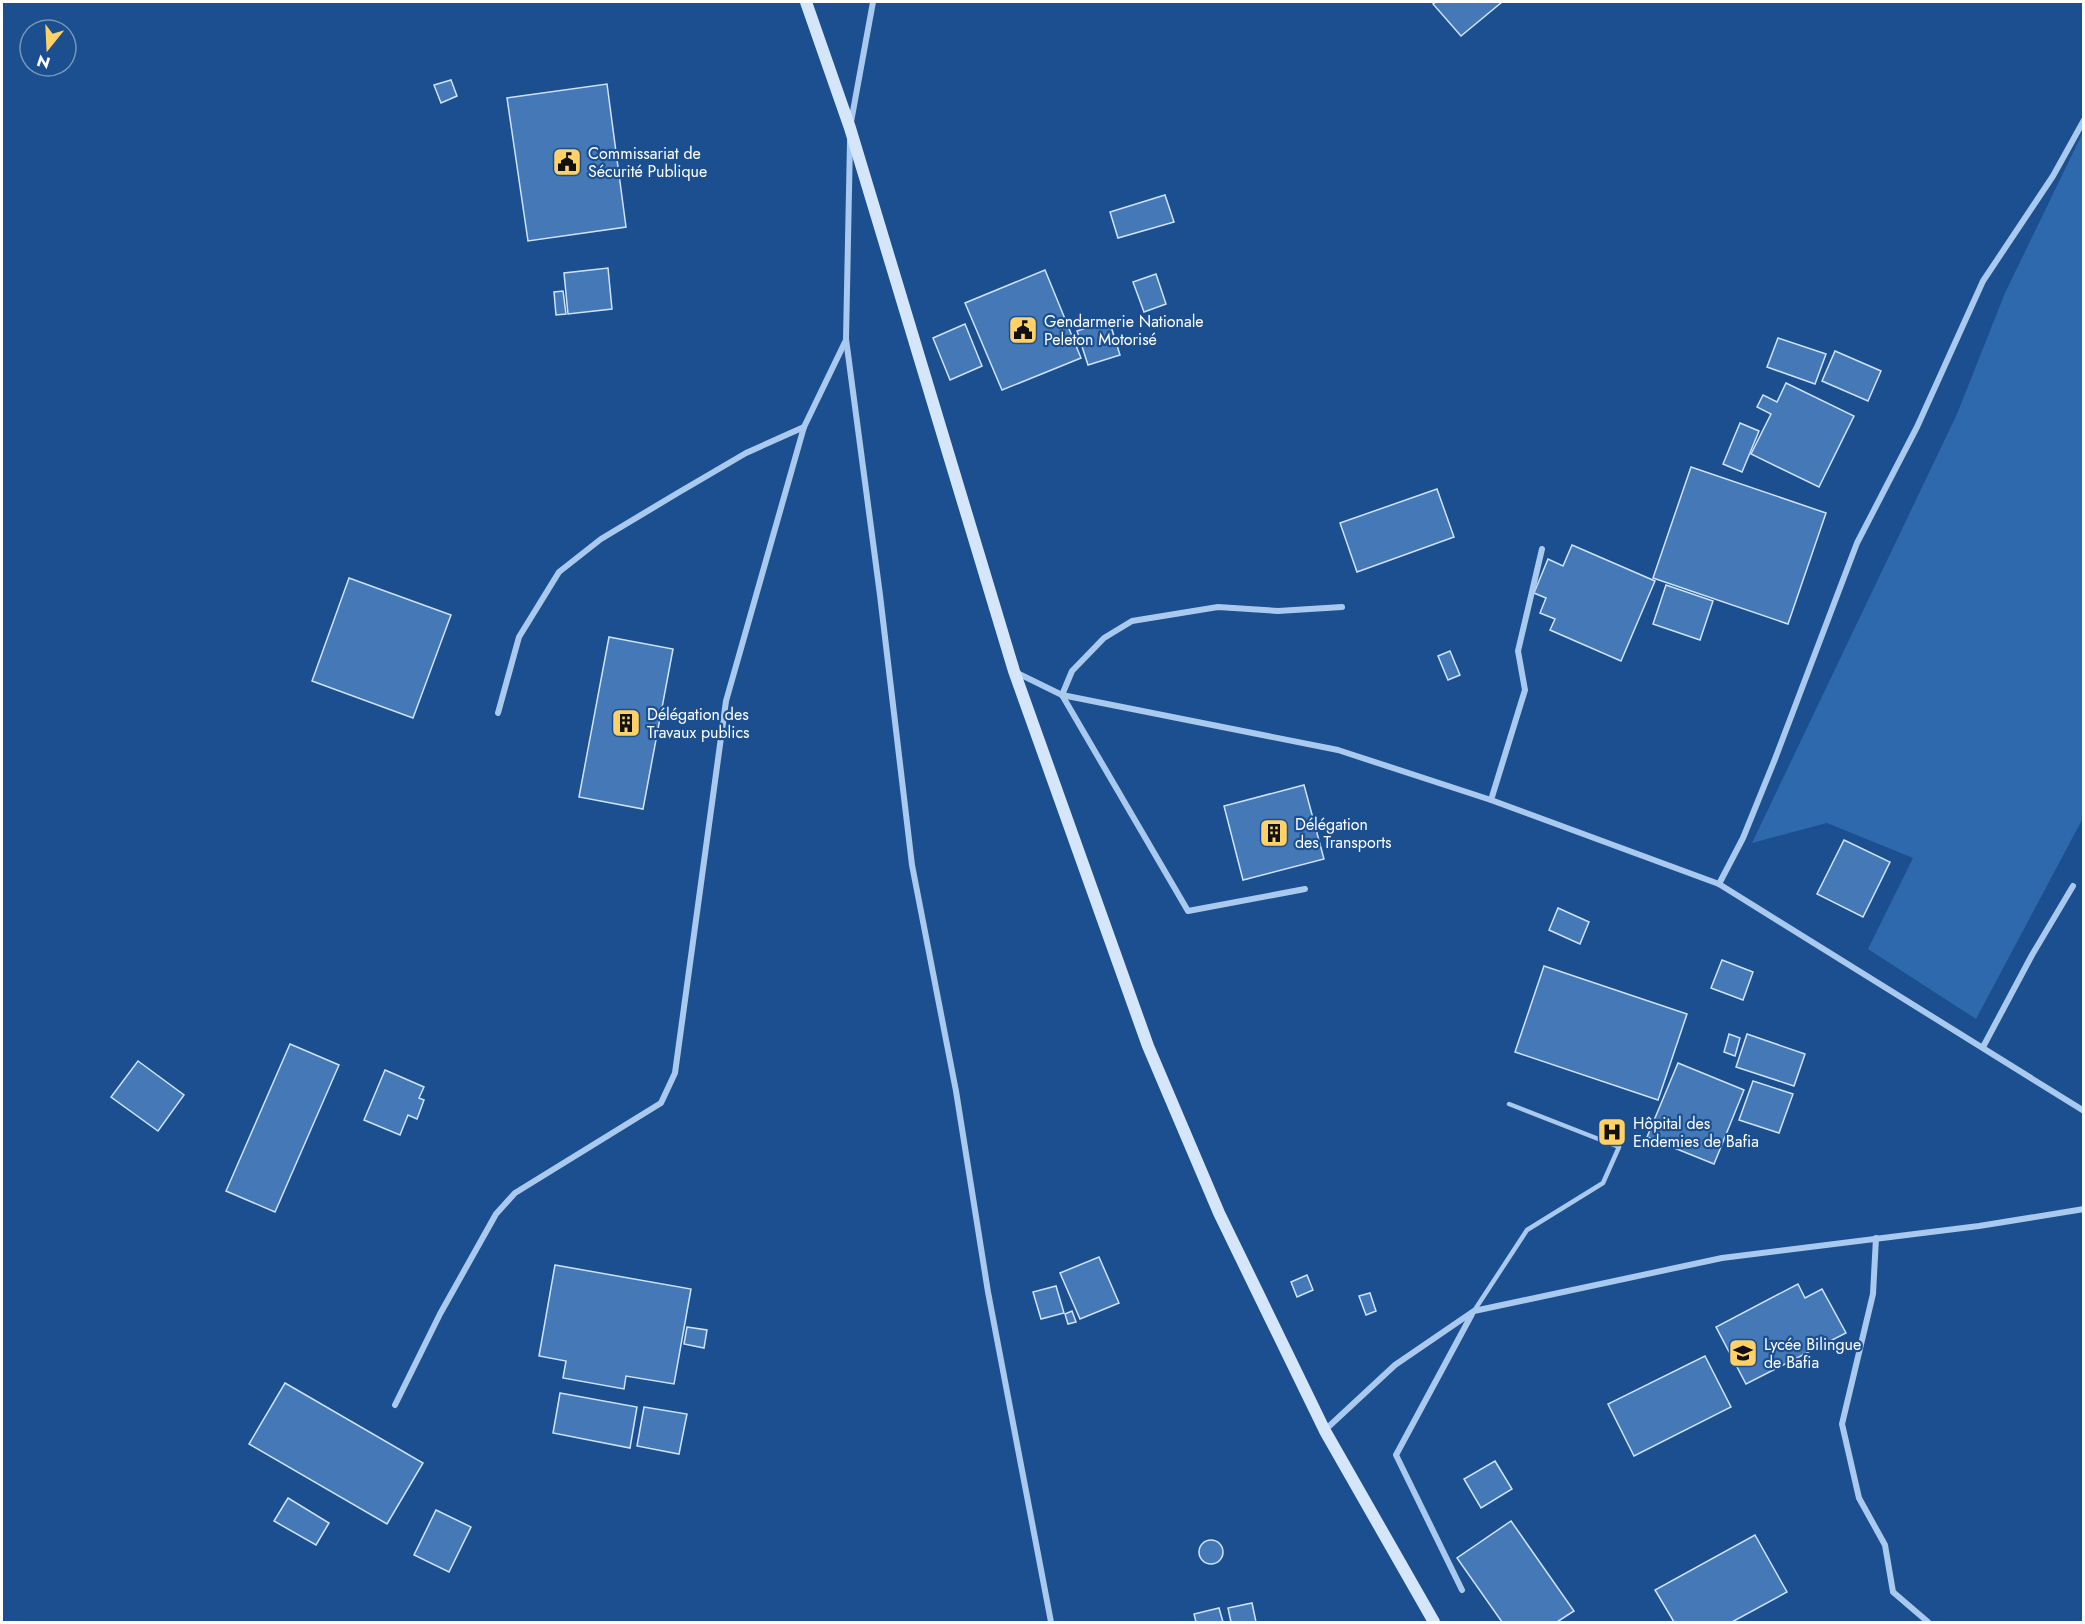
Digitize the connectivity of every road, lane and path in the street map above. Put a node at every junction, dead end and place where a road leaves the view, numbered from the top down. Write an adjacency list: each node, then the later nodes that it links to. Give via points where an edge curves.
1 (806, 2): 4 (main road)
2 (873, 2): 4 (street)
3 (2084, 120): 13 (street, via 2053,176 1983,281 1917,427 1857,543 1751,818)
4 (850, 128): 5 (street); 9 (main road)
5 (846, 339): 6 (street); 25 (street, via 912,865 956,1091 987,1292)
6 (804, 427): 11 (street, via 746,453 601,538 559,572 519,637); 22 (street, via 726,701 675,1073 661,1103 515,1193 496,1214)
7 (1542, 549): 12 (street, via 1518,651 1525,690)
8 (1342, 607): 10 (street, via 1278,611 1218,607 1132,621 1104,638 1072,671)
9 (1014, 671): 10 (street); 23 (main road, via 1148,1046 1219,1213)
10 (1062, 695): 12 (street, via 1338,750); 15 (street, via 1188,911)
11 (498, 713)
12 (1491, 800): 13 (street)
13 (1719, 884): 16 (street)
14 (2073, 886): 16 (street)
15 (1305, 889)
16 (1983, 1047): 18 (street)
17 (1509, 1104): 21 (lane, via 1619,1147 1603,1183 1527,1230)
18 (2084, 1111)
19 (2084, 1209): 20 (street)
20 (1876, 1238): 21 (street, via 1722,1258); 27 (street, via 1873,1294 1842,1424 1859,1498 1885,1545 1893,1592)
21 (1474, 1311): 23 (street, via 1395,1365); 24 (street, via 1396,1455)
22 (395, 1405)
23 (1325, 1431): 26 (main road)
24 (1462, 1590)
25 (1052, 1623)
26 (1434, 1623)
27 (1928, 1623)

